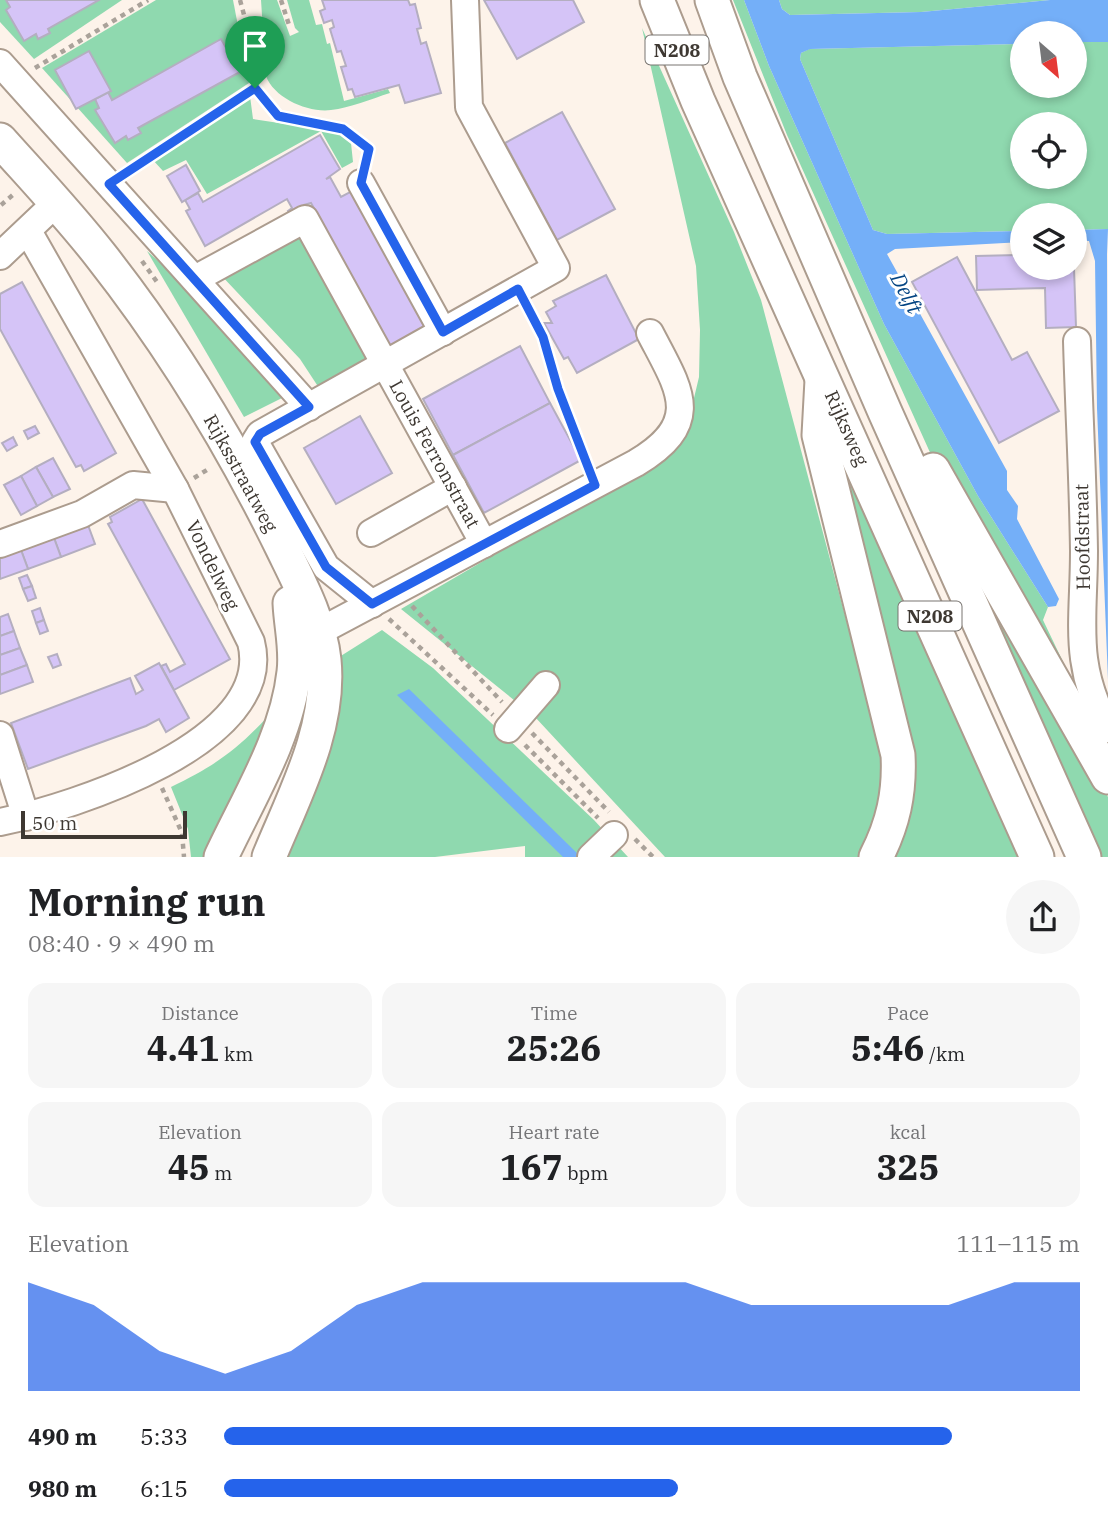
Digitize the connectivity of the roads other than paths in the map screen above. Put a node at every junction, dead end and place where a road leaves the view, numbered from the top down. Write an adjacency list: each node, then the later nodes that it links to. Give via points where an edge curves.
1 (464, 0): 11 (street, via 469,107 556,268)
2 (657, 0): 15 (main road, Rijksweg / N208)
3 (712, 0): 17 (main road, N208, via 740,77)
4 (8, 71): 10 (street)
5 (0, 140): 8 (main road, Rijksstraatweg)
6 (0, 165): 8 (main road, Rijksstraatweg)
7 (361, 183): 11 (street)
8 (43, 216): 9 (street); 19 (street, Vondelweg); 23 (main road, Rijksstraatweg, via 91,265 157,360); 25 (main road, Rijksstraatweg, via 101,257 169,351 273,530)
9 (0, 256)
10 (195, 279): 14 (street, via 305,219); 16 (street)
11 (443, 332): 14 (street)
12 (650, 333): 22 (street, via 678,388 679,418 667,440 595,485)
13 (1077, 341): 28 (street, Hoofdstraat, via 1084,552 1082,656 1094,703)
14 (386, 365): 16 (street); 18 (street, Louis Ferronstraat)
15 (822, 374): 38 (main road, N208, via 819,435 898,755 895,807); 39 (main road, Rijksweg / N208)
16 (309, 407): 24 (street, Rijksstraatweg, via 260,434 255,442 326,567)
17 (885, 412): 30 (main road, N208, via 921,448); 40 (main road, N208)
18 (453, 487): 20 (street); 22 (street, Louis Ferronstraat)
19 (175, 489): 21 (street, via 133,485 82,514); 31 (street, Vondelweg, via 251,642 253,665 244,697 218,728 153,768)
20 (371, 533)
21 (0, 544)
22 (484, 544): 24 (street)
23 (290, 603): 25 (main road, Rijksstraatweg); 34 (main road, Rijksstraatweg, via 295,671 288,706)
24 (372, 604): 25 (street)
25 (314, 634): 35 (main road, Rijksstraatweg, via 309,713); 36 (main road, Rijksstraatweg, via 325,662 322,715)
26 (546, 685): 27 (street)
27 (508, 729)
28 (1108, 729)
29 (0, 735): 31 (street)
30 (1108, 777)
31 (26, 817): 32 (street, Vondelweg)
32 (0, 822)
33 (614, 835): 37 (street)
34 (221, 857)
35 (249, 857)
36 (269, 857)
37 (591, 857)
38 (876, 857)
39 (1037, 857)
40 (1084, 857)

